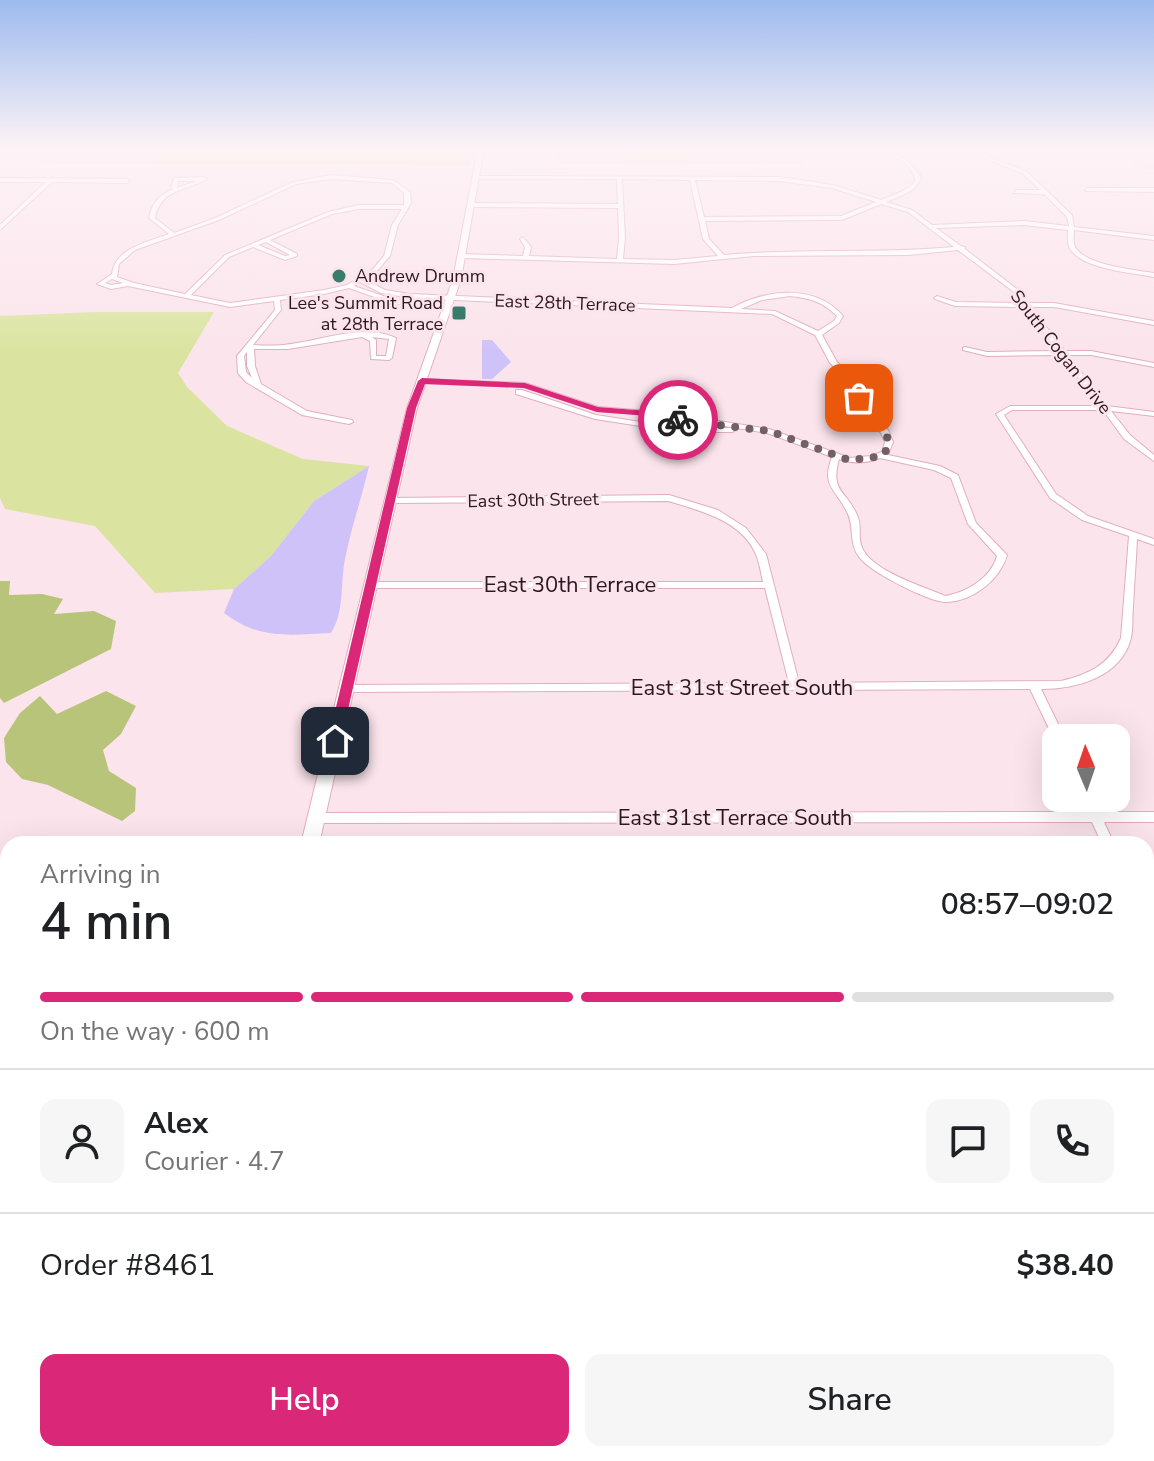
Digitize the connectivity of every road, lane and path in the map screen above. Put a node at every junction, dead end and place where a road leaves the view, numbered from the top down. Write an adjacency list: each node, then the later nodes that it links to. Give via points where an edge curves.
1 (151, 216): 13 (street)
2 (219, 216): 16 (street)
3 (328, 216): 20 (street)
4 (401, 216): 29 (street, via 390,251)
5 (469, 216): 23 (main road)
6 (621, 216): 26 (street)
7 (781, 216): 12 (street)
8 (847, 216): 12 (street)
9 (918, 216): 14 (street, South Cogan Drive)
10 (1070, 216): 15 (street)
11 (701, 219): 12 (street); 24 (street, via 706,239)
12 (783, 220)
13 (159, 225): 16 (street); 17 (street)
14 (933, 226): 15 (street, via 1006,222); 22 (street, South Cogan Drive)
15 (1072, 228): 18 (street); 28 (street, via 1071,247 1089,260)
16 (184, 231): 17 (street)
17 (173, 235): 27 (street, via 121,257)
18 (1154, 238)
19 (523, 239): 25 (street)
20 (268, 241): 21 (street); 21 (street, via 295,255 285,258)
21 (255, 246): 32 (street, via 213,265)
22 (963, 248): 24 (street); 37 (street, South Cogan Drive)
23 (461, 256): 25 (street); 36 (main road)
24 (722, 257): 26 (street)
25 (526, 258): 26 (street)
26 (620, 261)
27 (113, 275): 30 (street); 30 (street, via 100,284)
28 (1154, 275)
29 (361, 280): 31 (street, East 28th Terrace); 36 (street, East 28th Terrace, via 383,292)
30 (127, 284): 32 (street, East 28th Terrace)
31 (349, 286): 34 (street, East 28th Terrace); 36 (street, East 28th Terrace, via 394,302)
32 (187, 295): 35 (street, East 28th Terrace, via 215,304)
33 (937, 298): 37 (street, via 955,304)
34 (277, 299): 35 (street, East 28th Terrace); 40 (street, via 278,310)
35 (263, 301): 40 (street)
36 (450, 302): 38 (street, East 28th Terrace); 39 (street, East 28th Terrace); 48 (main road)
37 (1029, 306): 41 (street, via 1085,309); 46 (street, South Cogan Drive)
38 (735, 309): 39 (street, East 28th Terrace); 42 (street, via 758,298 823,299 840,316)
39 (785, 317): 42 (street, East 28th Terrace)
40 (267, 320): 44 (street)
41 (1154, 323)
42 (818, 334): 52 (street, via 869,418 885,432 889,442)
43 (364, 335): 43 (street, via 393,338 389,358 373,358 373,340); 44 (street)
44 (250, 347): 51 (street, via 240,356 246,377 305,413)
45 (965, 349): 46 (street, via 987,354)
46 (1064, 353): 47 (street); 49 (street, South Cogan Drive)
47 (1154, 365)
48 (421, 384): 53 (street, via 525,392 576,413 657,427 769,431); 55 (main road)
49 (1105, 408): 50 (street); 54 (street, South Cogan Drive, via 1127,437); 56 (street, via 1000,414 1053,496 1085,518)
50 (1154, 414)
51 (349, 422)
52 (879, 455): 53 (street); 53 (street, via 955,477 972,524 1002,555 972,593 944,599 864,560 856,546 852,510 829,477)
53 (835, 458)
54 (1154, 459)
55 (391, 501): 58 (main road); 59 (street, East 30th Street, via 674,499 715,512 743,530 761,554)
56 (1133, 536): 57 (street); 60 (street, East 31st Street South, via 1123,647 1107,669 1089,678)
57 (1154, 542)
58 (371, 585): 59 (street, East 30th Terrace); 62 (main road)
59 (769, 585): 61 (street, East 30th Street)
60 (1034, 686): 61 (street, East 31st Street South); 63 (street)
61 (795, 687): 62 (street, East 31st Street South)
62 (347, 689): 66 (main road)
63 (1052, 724)
64 (1094, 812): 67 (street)
65 (1154, 817): 67 (street, East 31st Terrace South)
66 (316, 818): 67 (street, East 31st Terrace South); 68 (main road)
67 (1097, 818): 69 (street)
68 (312, 836)
69 (1105, 836)

